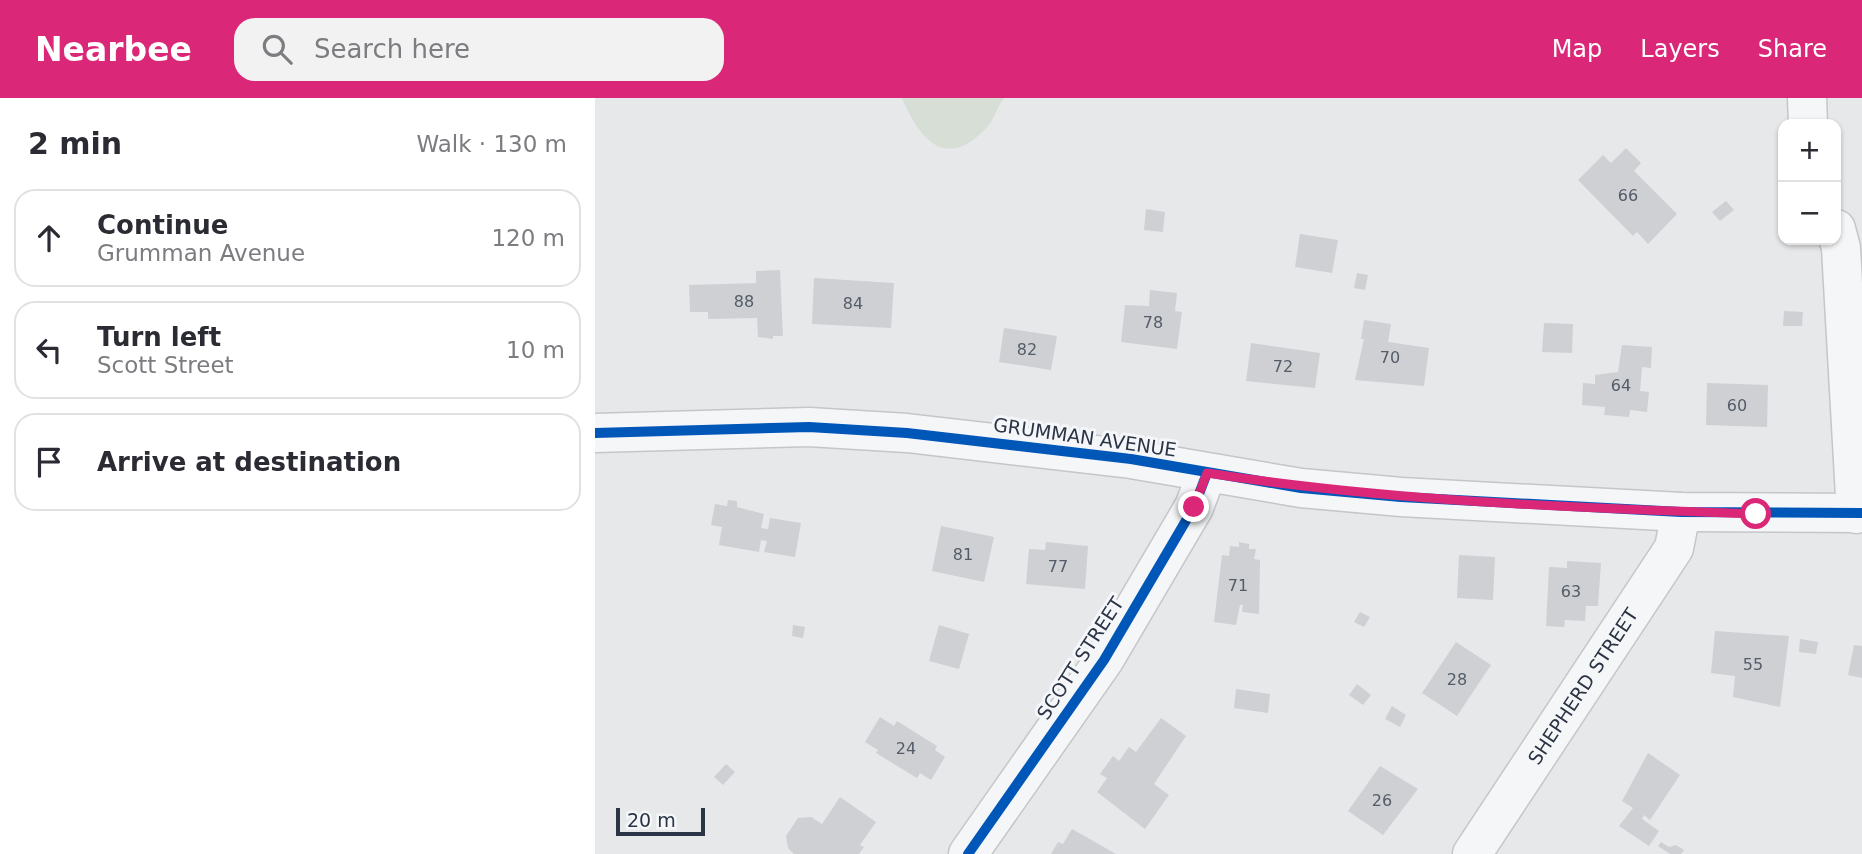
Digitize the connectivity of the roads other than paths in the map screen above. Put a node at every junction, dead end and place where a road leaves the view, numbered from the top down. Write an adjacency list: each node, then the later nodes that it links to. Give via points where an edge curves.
1 (1807, 98): 2 (street)
2 (1808, 119)
3 (1840, 245): 7 (street)
4 (595, 433): 5 (street, GRUMMAN AVENUE, via 809,427 894,432 1131,459)
5 (1207, 473): 6 (street, GRUMMAN AVENUE, via 1401,497); 8 (street, SCOTT STREET, via 1194,507 1104,660)
6 (1681, 512): 7 (street, GRUMMAN AVENUE); 9 (street, SHEPHERD STREET, via 1674,548)
7 (1859, 514)
8 (968, 854)
9 (1472, 854)

